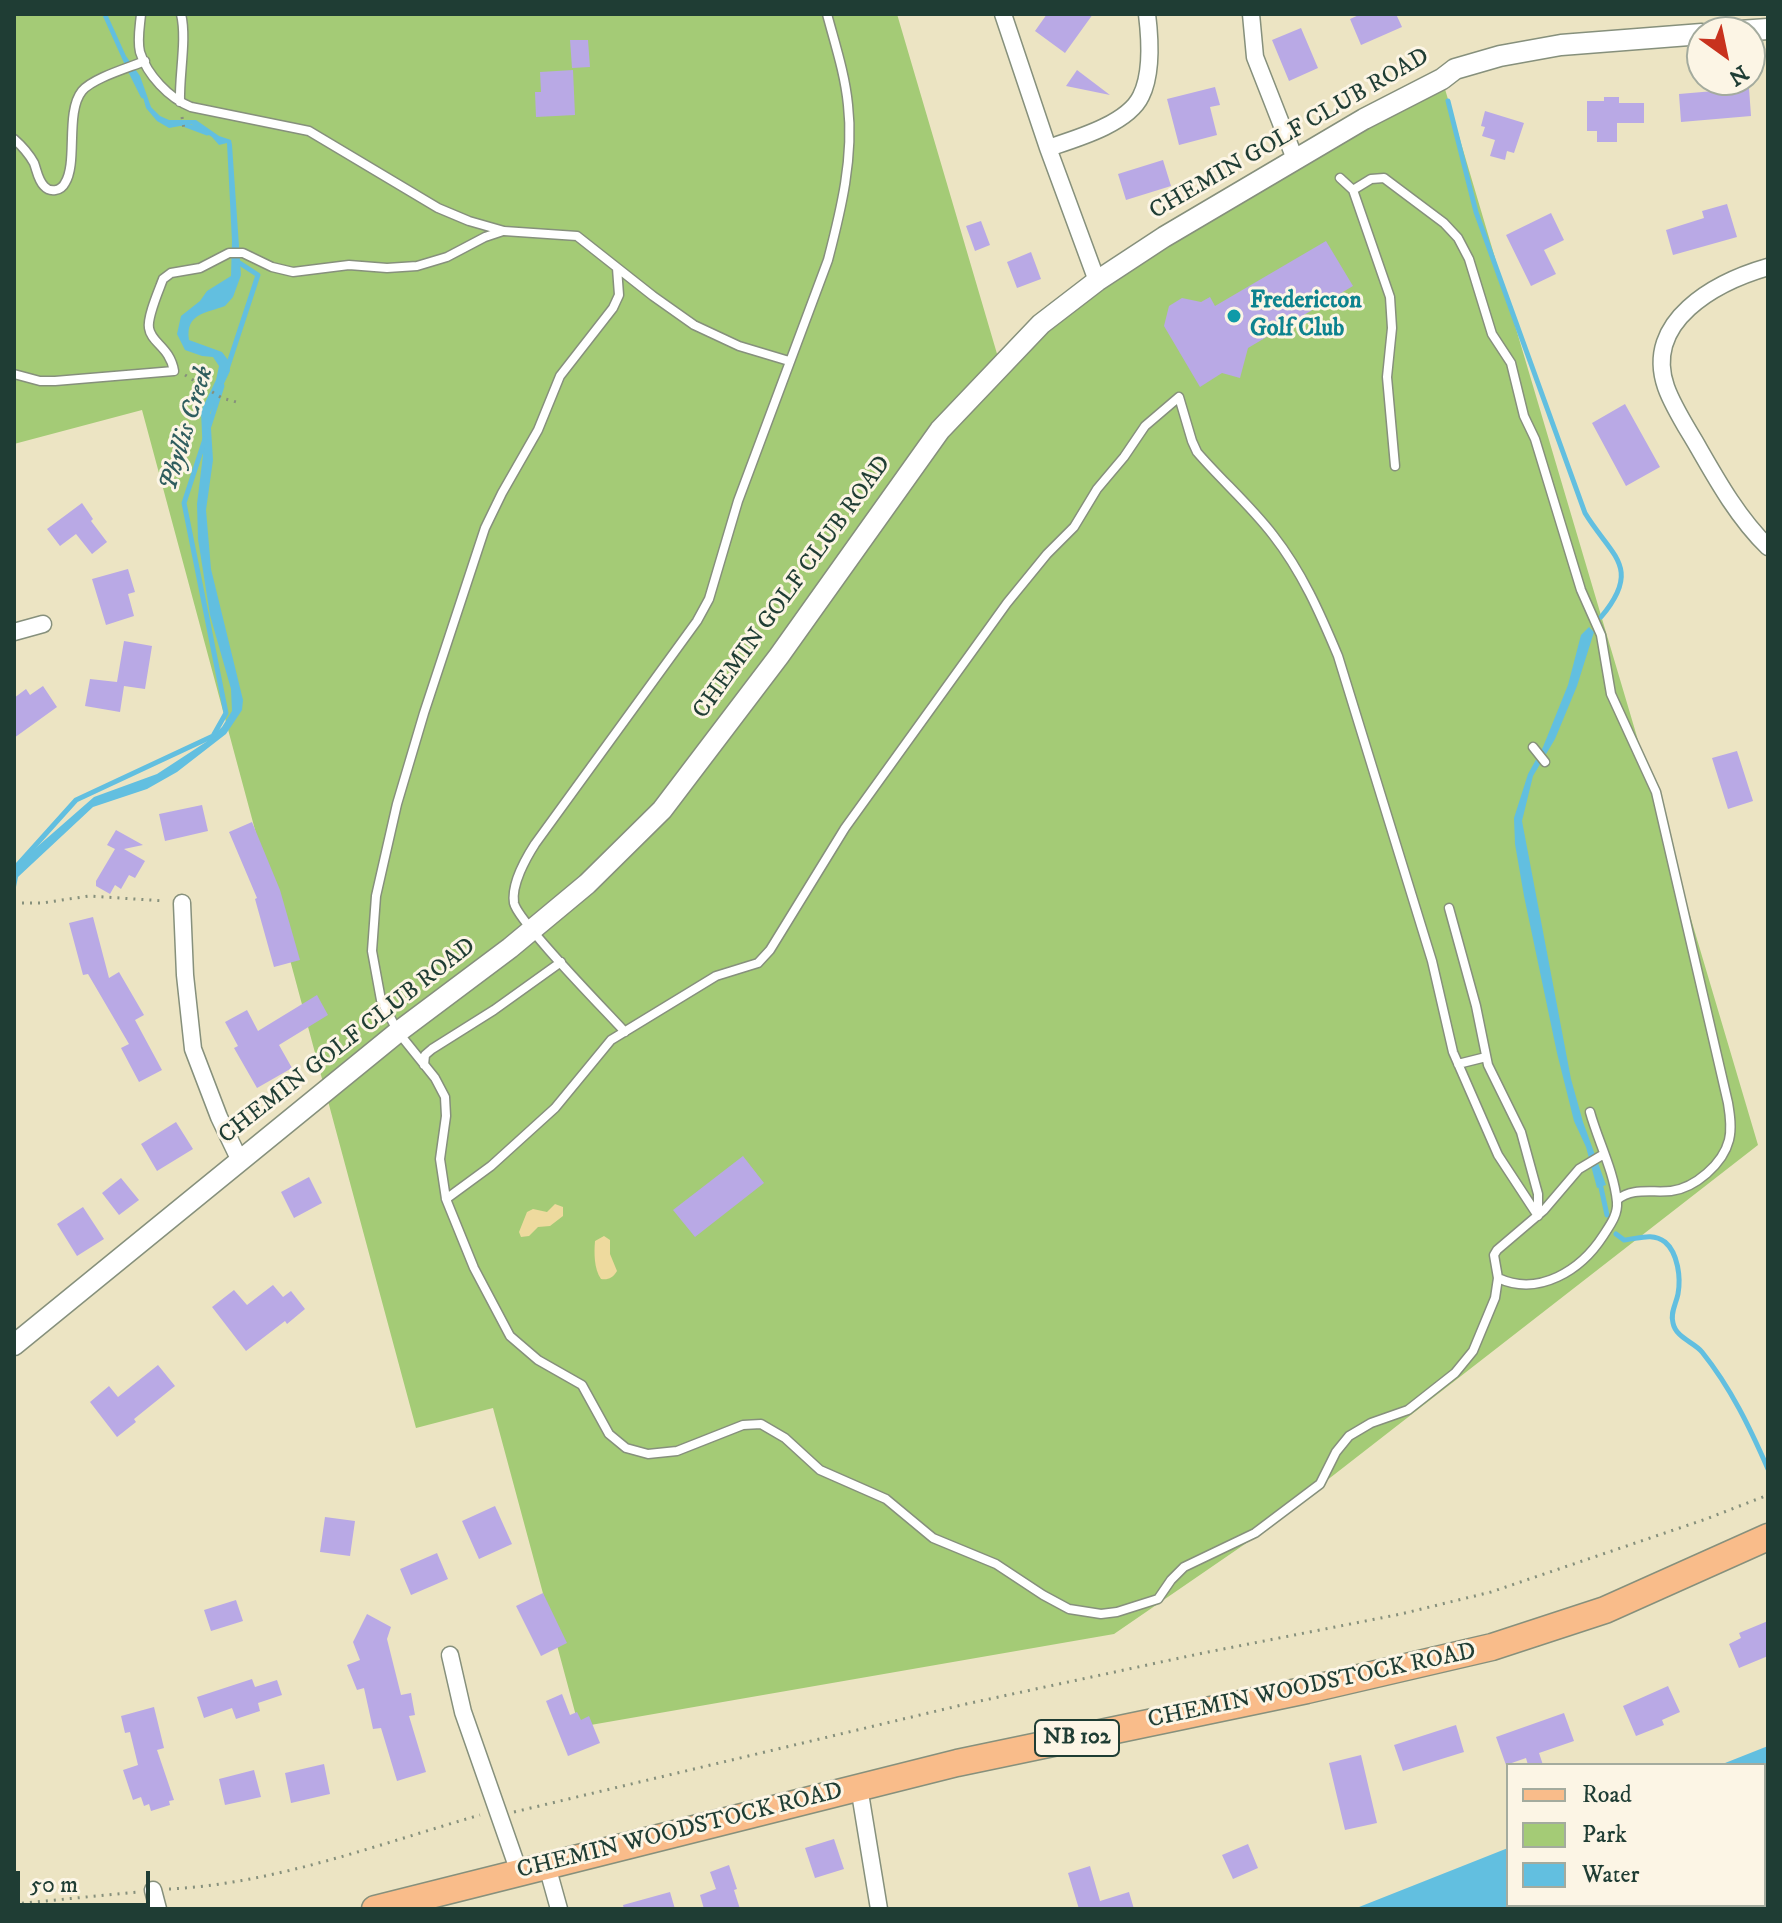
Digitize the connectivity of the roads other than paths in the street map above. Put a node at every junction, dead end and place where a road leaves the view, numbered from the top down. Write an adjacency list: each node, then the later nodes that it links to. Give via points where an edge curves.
1 (141, 14): 8 (lane)
2 (181, 14): 9 (lane)
3 (827, 14): 19 (lane, via 848,105 848,163 828,260)
4 (1003, 14): 11 (street)
5 (1147, 14): 11 (street, via 1141,98 1100,131)
6 (1251, 14): 12 (street, via 1255,57)
7 (1686, 35): 12 (street, CHEMIN GOLF CLUB ROAD, via 1561,45 1455,69)
8 (142, 62): 9 (lane); 10 (lane, via 88,87 79,98 69,173 59,190 43,186 28,153)
9 (180, 102): 15 (lane, via 309,131 438,208)
10 (14, 139)
11 (1048, 148): 18 (street)
12 (1295, 159): 18 (street, CHEMIN GOLF CLUB ROAD)
13 (1340, 178): 14 (lane)
14 (1353, 190): 21 (lane, via 1390,297 1387,377); 40 (lane, via 1384,178 1444,223 1464,248 1488,324 1511,363 1581,590 1601,635 1611,694 1656,792 1728,1103 1730,1132 1722,1154 1696,1182)
15 (504, 231): 17 (lane, via 577,236); 20 (lane, via 447,257 402,268 349,265 293,272 234,253 163,279 149,327 170,355 174,371 55,381)
16 (1768, 267): 22 (street, via 1712,289 1689,307 1663,343 1661,366 1666,388 1709,467 1749,528)
17 (617, 268): 19 (lane, via 694,325); 31 (lane, via 619,295 613,308 560,376 538,430 485,528 410,759 376,896 372,951 383,1009)
18 (1097, 281): 29 (street, CHEMIN GOLF CLUB ROAD, via 1041,324 940,430 662,810)
19 (789, 361): 29 (lane, via 705,610 527,858 514,902)
20 (14, 374)
21 (1395, 466)
22 (1768, 547)
23 (43, 624): 24 (street)
24 (14, 632)
25 (1533, 747): 26 (lane)
26 (1545, 762)
27 (182, 903): 38 (street, via 193,1049)
28 (1449, 908): 33 (lane)
29 (532, 929): 30 (lane); 31 (street, CHEMIN GOLF CLUB ROAD)
30 (561, 962): 32 (lane); 35 (lane, via 432,1049)
31 (398, 1032): 35 (lane); 38 (street, CHEMIN GOLF CLUB ROAD)
32 (625, 1032): 34 (lane, via 716,976 758,963 770,950 845,828 1007,603 1074,527 1145,426 1179,397 1197,452 1294,563 1318,608 1432,961); 39 (lane, via 611,1040 523,1139)
33 (1486, 1057): 34 (lane); 41 (lane, via 1521,1132 1538,1194)
34 (1458, 1064): 41 (lane, via 1498,1155)
35 (424, 1065): 39 (lane, via 447,1105 440,1159)
36 (1590, 1112): 37 (lane)
37 (1602, 1154): 40 (lane); 41 (lane, via 1583,1165)
38 (240, 1161): 43 (street, CHEMIN GOLF CLUB ROAD)
39 (446, 1199): 42 (lane, via 510,1336 538,1360 582,1385 616,1442 663,1454 743,1425 761,1424 820,1470 897,1506 933,1538 996,1564 1057,1603 1090,1613 1117,1612 1158,1599 1184,1567 1243,1541 1311,1492 1349,1436 1421,1402 1473,1351)
40 (1617, 1200): 42 (lane, via 1610,1226 1580,1264 1539,1284 1513,1285)
41 (1538, 1216): 42 (lane, via 1497,1250)
42 (1498, 1278)
43 (14, 1345)
44 (1768, 1537): 46 (main road, CHEMIN WOODSTOCK ROAD / NB 102, via 1605,1610 1492,1647)
45 (450, 1655): 48 (street, via 463,1712)
46 (859, 1787): 47 (main road, CHEMIN WOODSTOCK ROAD / NB 102); 53 (street)
47 (547, 1866): 48 (main road, CHEMIN WOODSTOCK ROAD / NB 102); 52 (street)
48 (519, 1872): 51 (main road, CHEMIN WOODSTOCK ROAD / NB 102)
49 (153, 1890): 50 (street)
50 (158, 1909)
51 (375, 1909)
52 (559, 1909)
53 (879, 1909)

